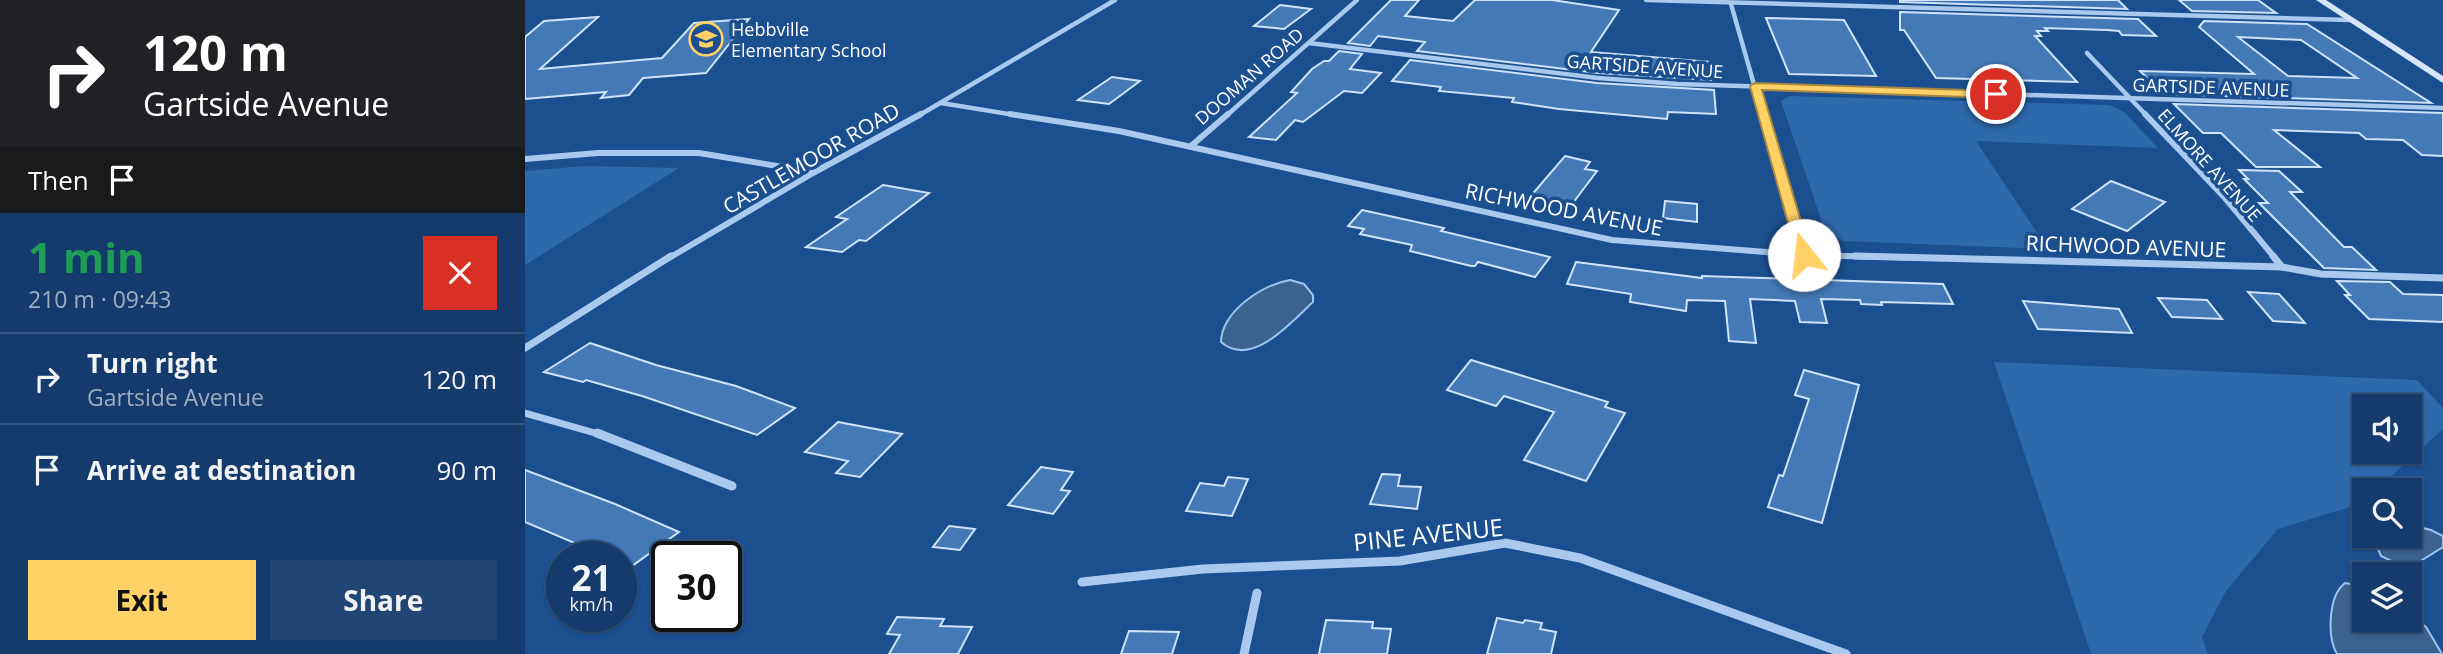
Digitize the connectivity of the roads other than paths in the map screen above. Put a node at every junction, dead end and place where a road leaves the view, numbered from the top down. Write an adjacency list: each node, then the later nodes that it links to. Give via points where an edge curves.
1 (1115, 0): 12 (street, CASTLEMOOR ROAD)
2 (1357, 0): 7 (street, DOOMAN ROAD)
3 (1646, 0): 5 (street)
4 (2320, 0): 6 (main road)
5 (1731, 4): 6 (street); 10 (street)
6 (2350, 20): 9 (main road)
7 (1309, 43): 10 (street, GARTSIDE AVENUE, via 1610,79); 14 (street, DOOMAN ROAD)
8 (2087, 53): 11 (street, ELMORE AVENUE)
9 (2443, 80)
10 (1755, 86): 11 (street, GARTSIDE AVENUE); 17 (street)
11 (2130, 98): 13 (street, GARTSIDE AVENUE); 18 (street, ELMORE AVENUE, via 2225,198)
12 (941, 103): 14 (street, RICHWOOD AVENUE); 16 (street, CASTLEMOOR ROAD)
13 (2443, 108)
14 (1191, 146): 17 (street, RICHWOOD AVENUE, via 1612,240)
15 (525, 159): 16 (street, via 699,153)
16 (813, 173): 20 (street, CASTLEMOOR ROAD)
17 (1804, 255): 18 (street, RICHWOOD AVENUE)
18 (2282, 268): 19 (street, RICHWOOD AVENUE, via 2321,274)
19 (2443, 278)
20 (525, 348)
21 (525, 413): 22 (street, via 659,455)
22 (732, 486)
23 (1081, 582): 26 (street, PINE AVENUE, via 1203,569 1400,561 1505,543 1580,558)
24 (1257, 593): 25 (street)
25 (1244, 654)
26 (1846, 654)

